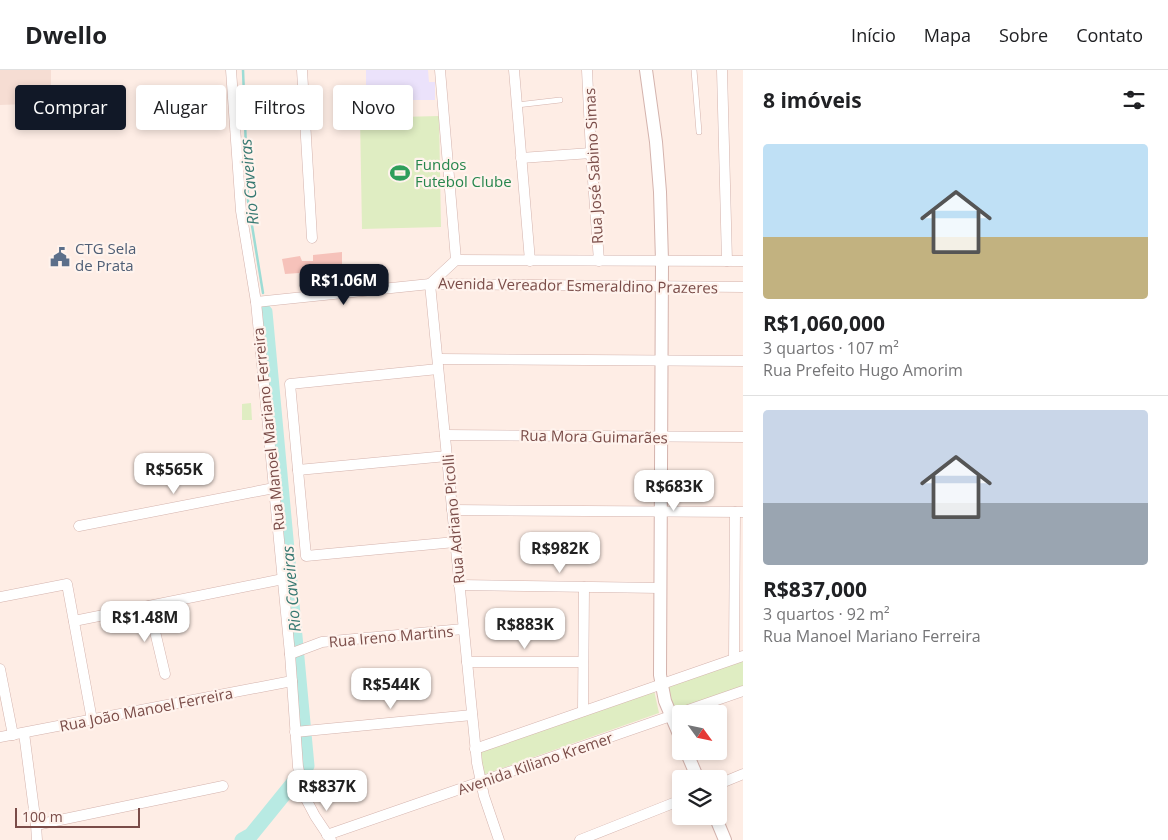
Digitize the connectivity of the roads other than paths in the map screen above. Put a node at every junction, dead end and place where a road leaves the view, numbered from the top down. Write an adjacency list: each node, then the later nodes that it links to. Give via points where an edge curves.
1 (231, 70): 24 (street, Rua Manoel Mariano Ferreira, via 241,211)
2 (302, 70): 14 (street)
3 (440, 70): 15 (street)
4 (514, 70): 10 (street)
5 (587, 70): 12 (street, Rua José Sabino Simas)
6 (646, 70): 18 (street, via 656,142)
7 (694, 70): 11 (lane)
8 (722, 70): 19 (street)
9 (560, 100): 10 (lane)
10 (517, 106): 13 (street)
11 (699, 132)
12 (591, 153): 13 (street); 17 (street, Rua José Sabino Simas)
13 (522, 158): 16 (street)
14 (312, 238)
15 (456, 260): 16 (street, Avenida Vereador Esmeraldino Prazeres); 21 (street, Avenida Vereador Esmeraldino Prazeres)
16 (530, 261): 17 (street, Avenida Vereador Esmeraldino Prazeres)
17 (599, 261): 18 (street, Avenida Vereador Esmeraldino Prazeres)
18 (662, 261): 19 (street, Avenida Vereador Esmeraldino Prazeres); 22 (street)
19 (727, 261): 20 (street, Avenida Vereador Esmeraldino Prazeres)
20 (743, 262)
21 (430, 284): 22 (street, Avenida Vereador Esmeraldino Prazeres); 24 (street); 27 (street, Rua Adriano Picolli)
22 (662, 287): 23 (street, Avenida Vereador Esmeraldino Prazeres); 25 (street)
23 (743, 287)
24 (256, 302): 33 (street, Rua Manoel Mariano Ferreira)
25 (662, 360): 26 (street); 27 (street); 29 (street)
26 (743, 361)
27 (438, 364): 28 (street, Rua Adriano Picolli); 32 (street, via 290,384)
28 (445, 434): 29 (street, Rua Mora Guimarães); 31 (street, Rua Adriano Picolli)
29 (661, 437): 30 (street, Rua Mora Guimarães); 35 (street)
30 (743, 438)
31 (447, 456): 32 (street); 34 (street, Rua Adriano Picolli)
32 (298, 470): 38 (street, via 306,556)
33 (274, 488): 37 (street); 39 (street, Rua Manoel Mariano Ferreira)
34 (452, 510): 35 (street); 38 (street, Rua Adriano Picolli)
35 (660, 511): 36 (street); 42 (street)
36 (739, 512): 48 (street)
37 (79, 526)
38 (455, 542): 40 (street, Rua Adriano Picolli)
39 (283, 579): 44 (street); 47 (street, Rua Manoel Mariano Ferreira)
40 (459, 585): 41 (street); 46 (street, Rua Adriano Picolli)
41 (584, 587): 42 (street); 50 (street)
42 (660, 588): 54 (street)
43 (0, 597): 45 (street, via 67,584)
44 (149, 606): 45 (street); 52 (street)
45 (74, 621): 59 (street)
46 (463, 629): 47 (street, Rua Ireno Martins, via 322,642); 49 (street, Rua Adriano Picolli)
47 (291, 653): 53 (street, Rua Manoel Mariano Ferreira)
48 (739, 657): 54 (street)
49 (466, 662): 50 (street); 57 (street, Rua Adriano Picolli)
50 (583, 662): 56 (street)
51 (0, 669): 62 (street)
52 (165, 674)
53 (292, 680): 59 (street, Rua João Manoel Ferreira); 60 (street, Rua Manoel Mariano Ferreira)
54 (661, 684): 56 (street); 58 (street)
55 (743, 691): 58 (street, Avenida Kiliano Kremer)
56 (583, 711): 64 (street)
57 (472, 715): 60 (street); 64 (street, Rua Adriano Picolli)
58 (671, 716): 67 (street, Avenida Kiliano Kremer)
59 (92, 720): 61 (street, Rua João Manoel Ferreira)
60 (297, 732): 72 (street, Rua Manoel Mariano Ferreira, via 298,767 304,794)
61 (24, 733): 62 (street, Rua João Manoel Ferreira); 70 (street)
62 (13, 735): 63 (street, Rua João Manoel Ferreira)
63 (0, 737)
64 (475, 749): 67 (street, Rua Adriano Picolli)
65 (743, 774): 66 (street)
66 (727, 781)
67 (481, 782): 72 (street, Avenida Kiliano Kremer); 74 (street, Rua Adriano Picolli)
68 (223, 786): 70 (street)
69 (672, 804): 75 (street)
70 (36, 825): 73 (street)
71 (718, 825): 76 (street)
72 (329, 838)
73 (37, 840)
74 (499, 840)
75 (580, 840)
76 (725, 840)

